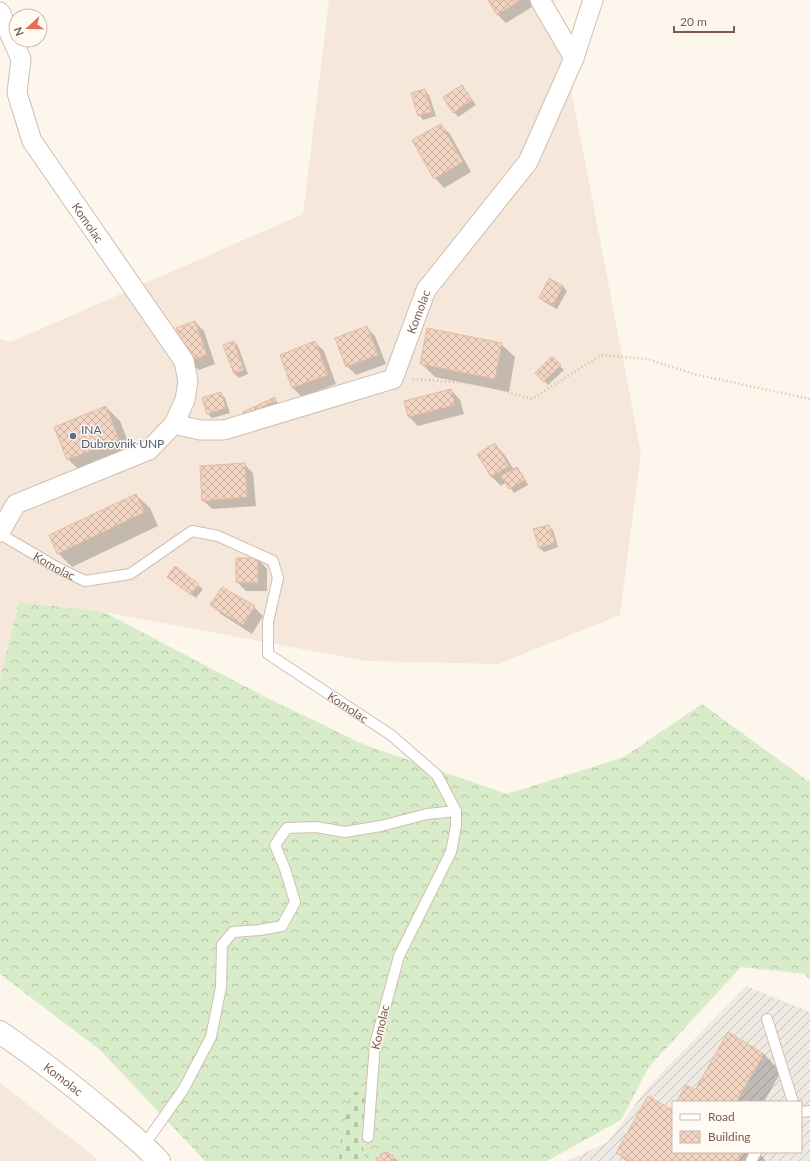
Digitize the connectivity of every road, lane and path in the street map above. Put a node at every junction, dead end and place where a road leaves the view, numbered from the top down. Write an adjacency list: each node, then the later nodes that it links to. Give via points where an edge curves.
1 (540, 0): 4 (street)
2 (593, 0): 4 (street, Komolac)
3 (0, 12): 7 (street, Komolac, via 22,59 17,93 32,141 184,361 188,381 185,400)
4 (574, 58): 5 (street, Komolac, via 528,162 426,290)
5 (393, 379): 6 (path, via 480,384 532,399 601,354 647,359 694,374); 7 (street, via 224,430 200,430)
6 (810, 399)
7 (174, 424): 8 (street, Komolac, via 149,450 16,504)
8 (0, 533): 9 (lane, Komolac, via 85,581 130,574 192,531 218,536 273,561 278,578 268,622 268,654 391,735 437,775)
9 (456, 811): 13 (lane, Komolac, via 451,852 399,956 375,1044); 14 (lane, via 427,814 345,832 316,827 287,828 274,845 285,869 294,902 282,926 234,932 222,946 221,987 211,1037 183,1090)
10 (766, 1019): 12 (lane)
11 (0, 1032): 14 (main road, Komolac, via 76,1088)
12 (793, 1101)
13 (368, 1137)
14 (144, 1145): 15 (main road, Komolac)
15 (159, 1161)

